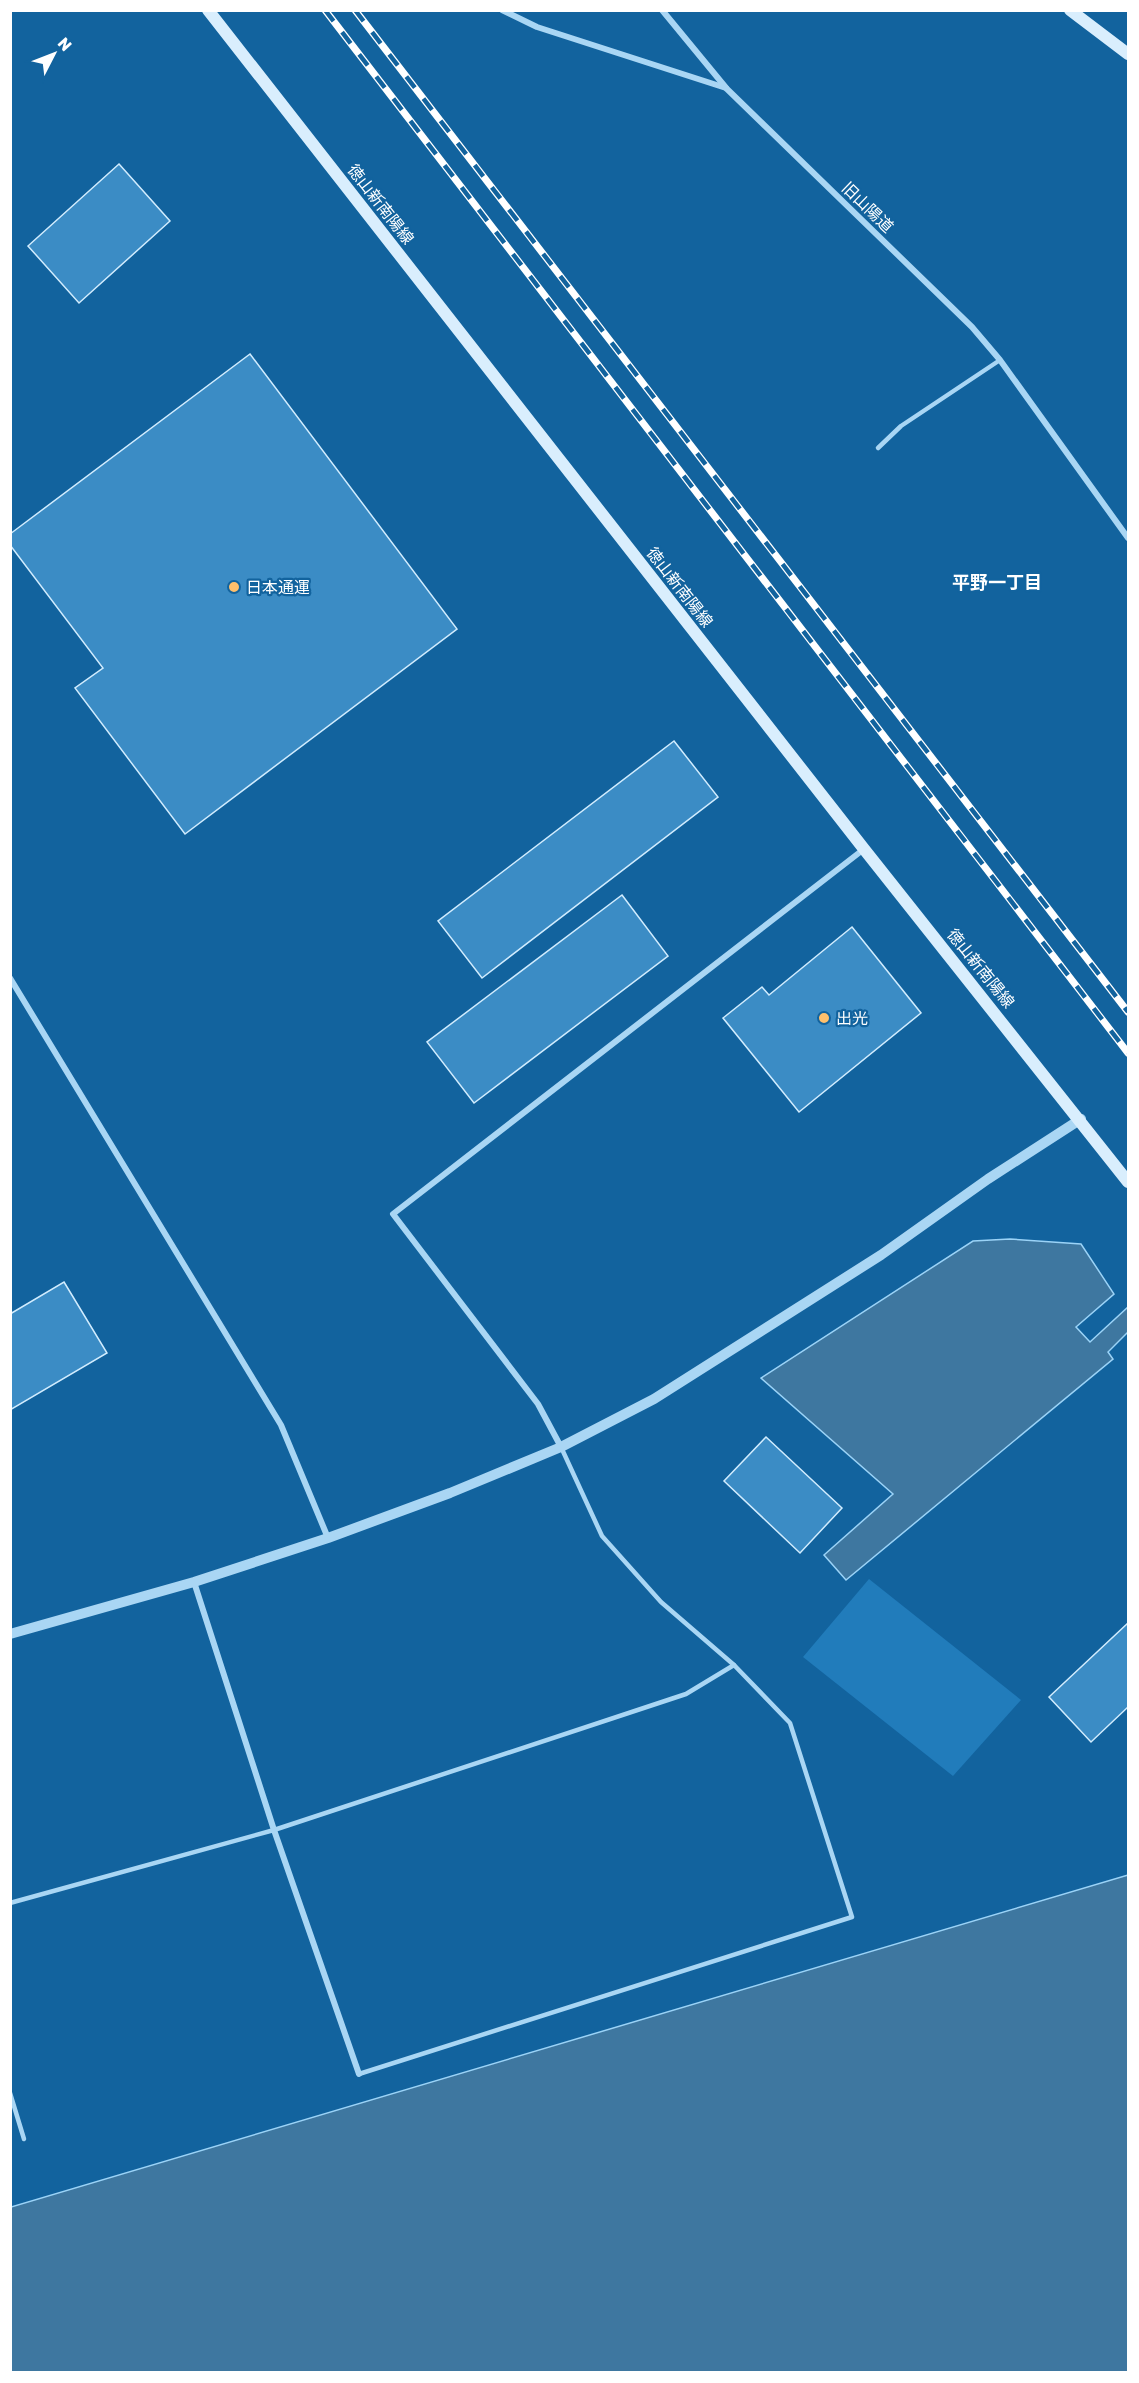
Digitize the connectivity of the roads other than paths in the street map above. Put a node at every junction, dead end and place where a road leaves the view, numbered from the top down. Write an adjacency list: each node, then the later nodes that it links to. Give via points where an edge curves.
1 (208, 10): 10 (main road, 徳山新南陽線)
2 (502, 10): 6 (street, 旧山陽道, via 537,27)
3 (662, 10): 6 (street)
4 (1070, 10): 5 (main road)
5 (1128, 54)
6 (727, 89): 7 (street, 旧山陽道, via 972,327)
7 (1000, 360): 8 (lane, via 901,426); 9 (street, 旧山陽道)
8 (878, 448)
9 (1128, 538)
10 (864, 849): 12 (main road, 徳山新南陽線); 14 (street, via 393,1214 538,1404)
11 (10, 978): 15 (street, via 281,1425)
12 (1081, 1119): 13 (main road, 徳山新南陽線); 14 (street, via 881,1255 654,1399)
13 (1128, 1182)
14 (561, 1447): 15 (street); 18 (lane, via 602,1536 661,1602)
15 (328, 1538): 16 (street)
16 (194, 1582): 17 (street); 19 (street)
17 (10, 1634)
18 (734, 1665): 19 (lane, via 686,1694); 21 (lane, via 790,1723 852,1917)
19 (274, 1830): 20 (lane); 21 (street)
20 (10, 1903)
21 (359, 2074)
22 (10, 2093): 23 (lane)
23 (24, 2139)

